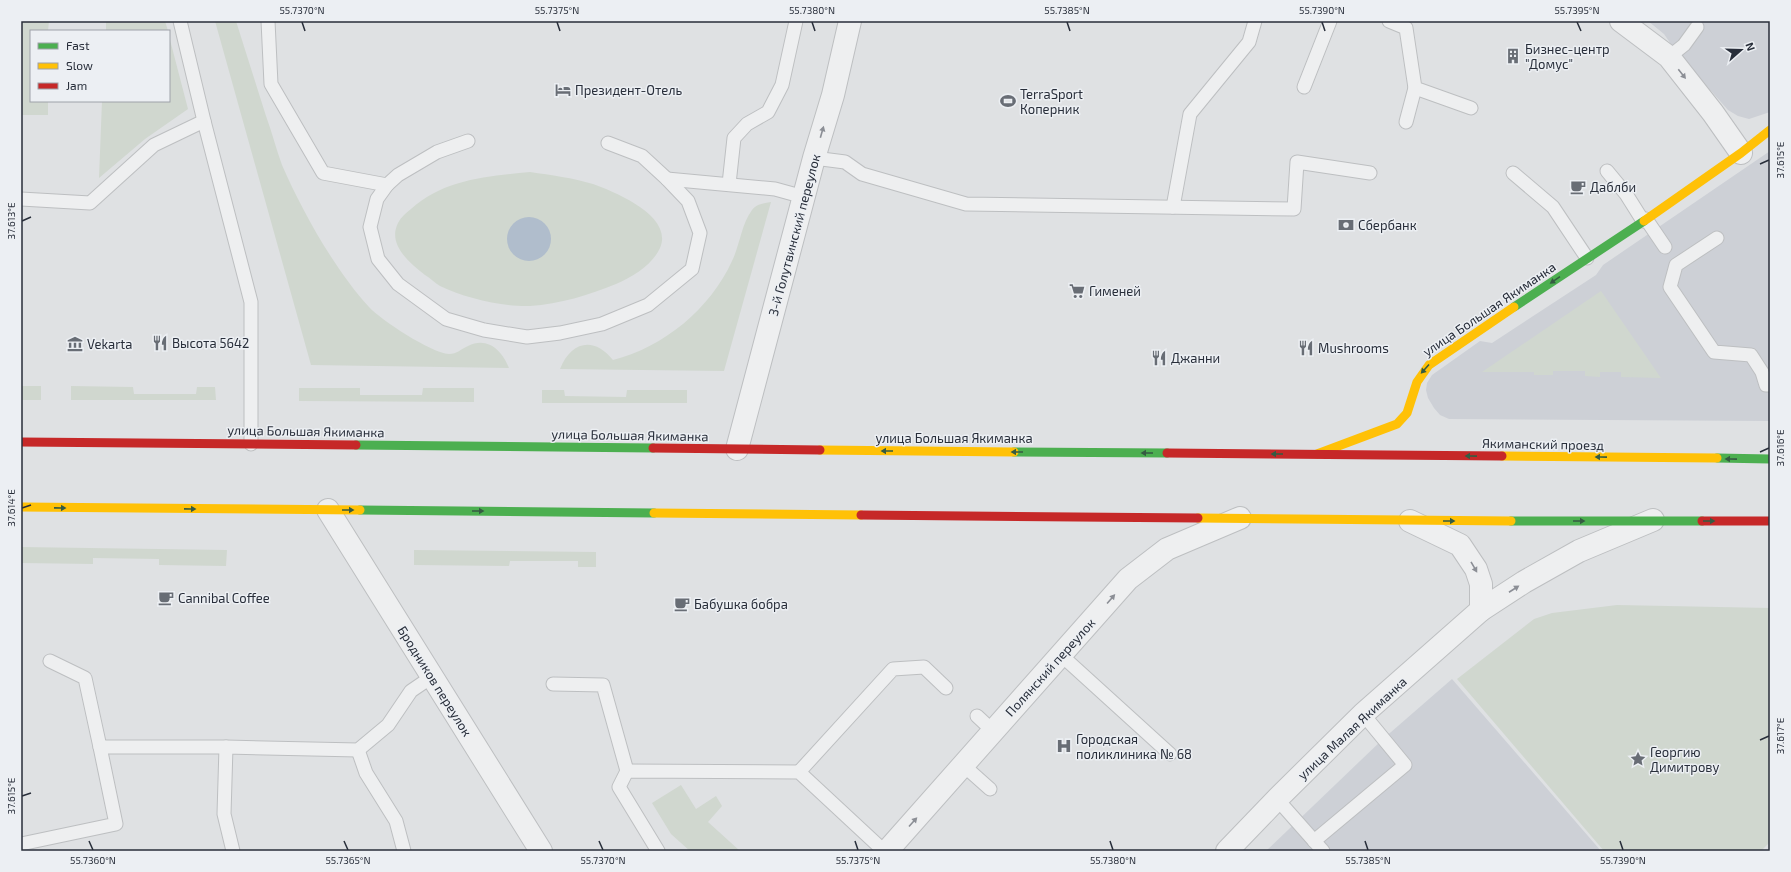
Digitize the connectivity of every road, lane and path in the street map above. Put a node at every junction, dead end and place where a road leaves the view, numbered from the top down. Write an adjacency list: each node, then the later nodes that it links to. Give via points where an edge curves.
1 (180, 21): 14 (lane)
2 (268, 21): 26 (lane, via 271,84 323,172)
3 (796, 21): 25 (lane, via 782,85 768,112 747,124 734,138)
4 (850, 21): 20 (street, 3-й Голутвинский переулок, one-way to 4, via 833,95)
5 (1255, 21): 29 (lane, via 1249,42 1190,114)
6 (1330, 21): 11 (lane)
7 (1389, 21): 12 (lane, via 1406,28)
8 (1621, 21): 10 (street)
9 (1697, 26): 10 (lane, via 1684,45)
10 (1669, 57): 19 (street, one-way to 19)
11 (1304, 87)
12 (1415, 88): 13 (lane); 15 (lane)
13 (1471, 108)
14 (204, 121): 28 (lane, via 154,145 90,203); 36 (lane, via 251,302)
15 (1406, 122)
16 (1770, 130): 19 (main road, улица Большая Якиманка)
17 (468, 141): 26 (lane, via 437,152 398,175)
18 (608, 143): 24 (lane, via 642,156)
19 (1741, 153): 30 (main road, улица Большая Якиманка)
20 (814, 158): 27 (street, 3-й Голутвинский переулок); 29 (lane, via 844,162 862,174 966,204)
21 (1607, 171): 30 (lane)
22 (1370, 173): 29 (lane, via 1297,162 1294,209)
23 (1513, 173): 33 (lane, via 1553,207)
24 (667, 179): 25 (lane); 26 (lane, via 688,201 700,234 692,269 648,305 602,324 527,337 484,330 446,319 398,284 378,258 370,227 376,199)
25 (729, 184): 27 (lane, via 775,189)
26 (387, 185)
27 (804, 197): 37 (street, 3-й Голутвинский переулок)
28 (21, 199)
29 (1173, 208)
30 (1645, 220): 32 (lane); 33 (main road, улица Большая Якиманка)
31 (1717, 238): 34 (lane, via 1676,265 1670,287 1714,352 1752,355 1766,384)
32 (1665, 247)
33 (1588, 258): 38 (main road, улица Большая Якиманка, one-way to 38, via 1432,362 1421,374 1414,390 1411,407 1397,424)
34 (1770, 385)
35 (21, 442): 36 (main road, улица Большая Якиманка)
36 (251, 444): 37 (main road, улица Большая Якиманка)
37 (737, 449): 38 (main road, улица Большая Якиманка, one-way to 37)
38 (1316, 454): 39 (main road, Якиманский проезд, one-way to 38)
39 (1770, 460)
40 (21, 507): 41 (main road, one-way to 41)
41 (328, 510): 42 (main road, one-way to 42); 49 (street, Бродников переулок)
42 (1240, 518): 44 (main road); 47 (street, Полянский переулок, one-way to 42, via 1128,579 1167,549)
43 (1653, 520): 44 (main road, one-way to 43); 45 (main road, one-way to 45); 46 (street, улица Малая Якиманка, one-way to 43, via 1579,551)
44 (1410, 521): 46 (street, one-way to 46, via 1460,545 1476,569 1481,584)
45 (1770, 521)
46 (1481, 610): 52 (street, улица Малая Якиманка)
47 (1061, 655): 54 (street, Полянский переулок); 58 (lane)
48 (50, 661): 55 (lane, via 85,678)
49 (432, 676): 57 (lane, via 411,691 388,725); 68 (street, Бродников переулок)
50 (553, 684): 60 (lane, via 603,685)
51 (946, 688): 61 (lane, via 924,667 893,669)
52 (1363, 714): 63 (street, улица Малая Якиманка); 64 (lane, via 1404,765)
53 (977, 716): 54 (lane)
54 (993, 731): 59 (street, Полянский переулок)
55 (100, 747): 56 (lane); 65 (lane, via 116,824)
56 (226, 747): 57 (lane); 66 (lane, via 224,814)
57 (358, 750): 67 (lane, via 366,773 396,821)
58 (1170, 754)
59 (963, 765): 62 (lane); 70 (street, Полянский переулок, one-way to 59)
60 (627, 771): 61 (lane); 69 (lane, via 619,787)
61 (799, 772): 70 (lane)
62 (990, 789)
63 (1277, 799): 64 (lane); 71 (street, улица Малая Якиманка)
64 (1314, 841): 72 (lane)
65 (21, 844)
66 (233, 851)
67 (404, 851)
68 (541, 851)
69 (658, 851)
70 (886, 851)
71 (1228, 851)
72 (1323, 851)

